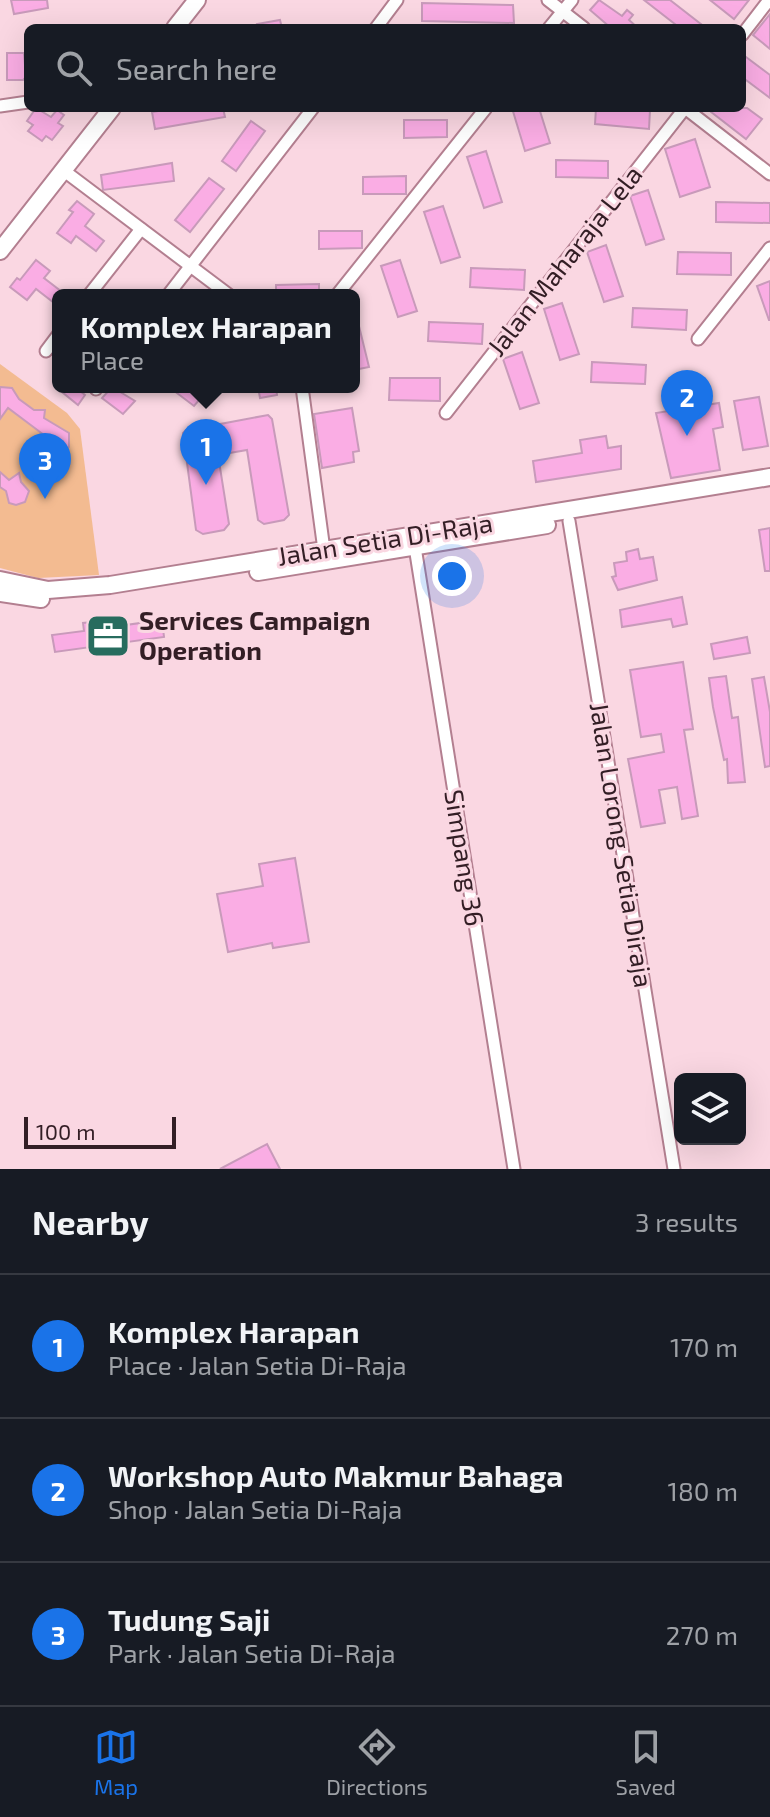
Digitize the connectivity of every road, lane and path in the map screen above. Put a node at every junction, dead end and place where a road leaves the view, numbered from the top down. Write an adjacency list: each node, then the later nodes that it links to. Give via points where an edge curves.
1 (197, 0): 7 (main road)
2 (397, 0): 8 (street)
3 (548, 0): 6 (street)
4 (572, 0): 6 (street)
5 (769, 0): 11 (street)
6 (563, 11): 9 (street); 10 (street)
7 (178, 24)
8 (379, 24)
9 (552, 24)
10 (579, 24)
11 (746, 30)
12 (24, 103): 13 (street)
13 (0, 106)
14 (109, 112): 19 (main road)
15 (310, 112): 24 (street)
16 (483, 112): 28 (street)
17 (682, 112): 33 (street, Jalan Maharaja Lela)
18 (690, 112): 20 (street)
19 (63, 170): 21 (street); 22 (main road)
20 (770, 174)
21 (141, 229): 24 (street); 25 (street)
22 (3, 242)
23 (770, 248): 29 (street)
24 (190, 265): 26 (street); 27 (street)
25 (94, 289)
26 (172, 289)
27 (221, 289)
28 (342, 289)
29 (698, 339)
30 (52, 343): 31 (street)
31 (46, 351)
32 (303, 393): 38 (street)
33 (446, 413)
34 (770, 477): 38 (main road, Jalan Setia Di-Raja)
35 (770, 488): 36 (main road, Jalan Setia Di-Raja)
36 (569, 521): 37 (main road, Jalan Setia Di-Raja); 42 (street, Jalan Lorong Setia Diraja)
37 (415, 547): 40 (main road, Jalan Setia Di-Raja, via 80,598 26,599); 41 (street, Simpang 36)
38 (324, 550): 39 (main road, Jalan Setia Di-Raja, via 80,588 37,589)
39 (0, 580)
40 (0, 593)
41 (514, 1169)
42 (674, 1169)

